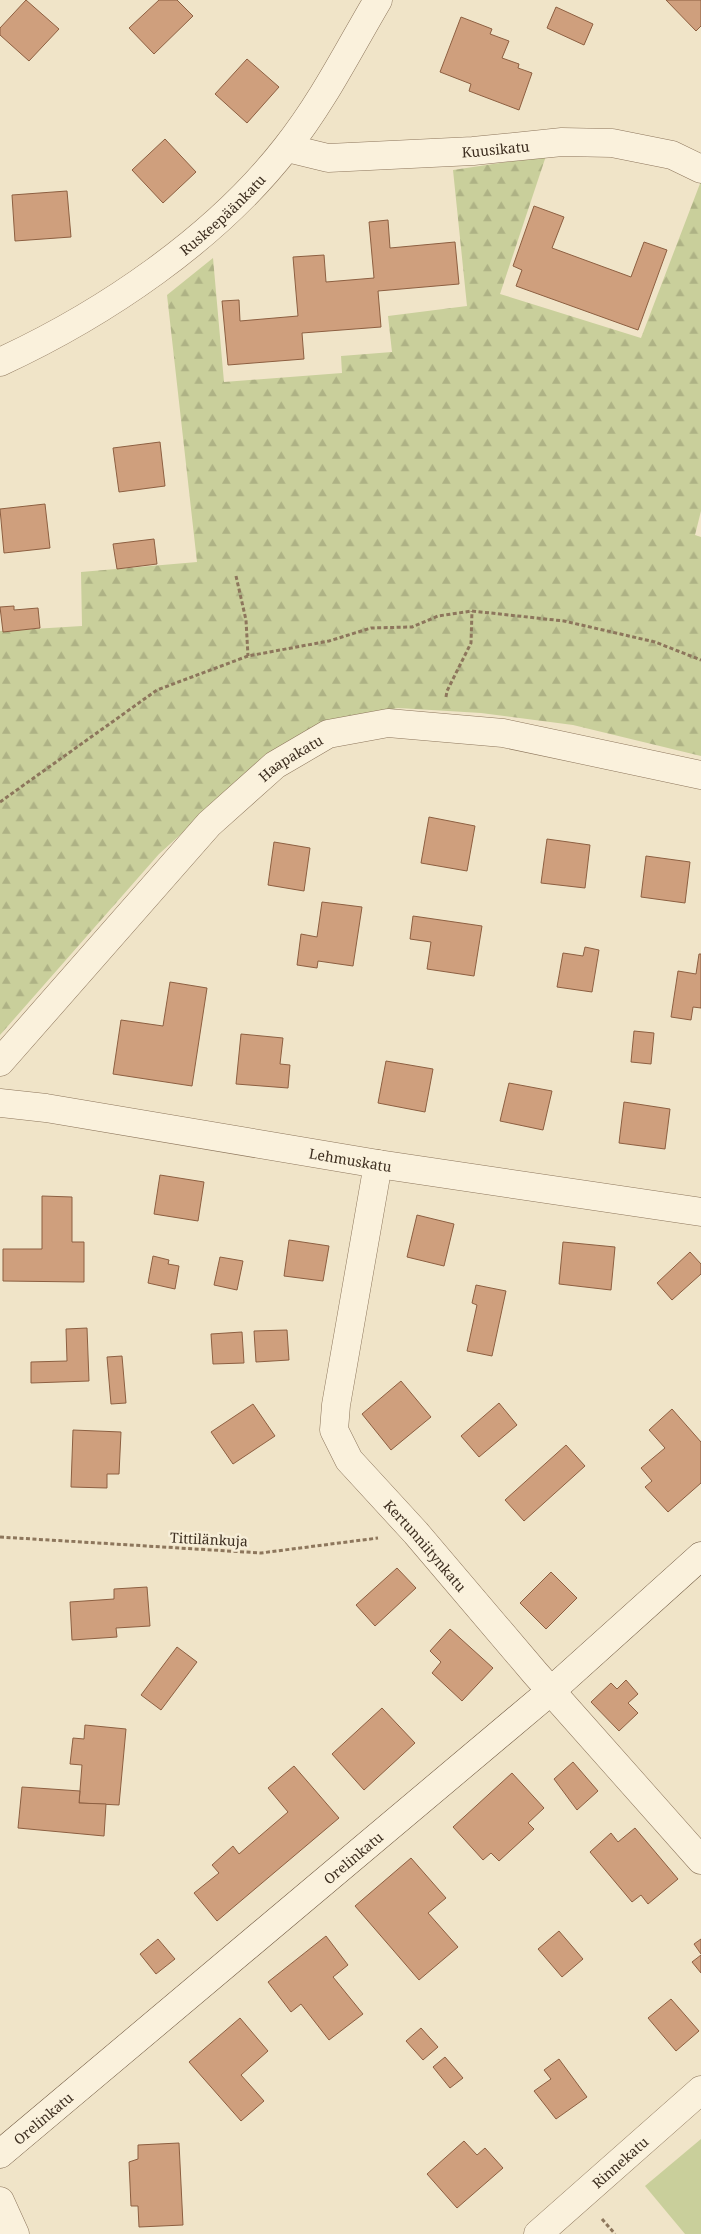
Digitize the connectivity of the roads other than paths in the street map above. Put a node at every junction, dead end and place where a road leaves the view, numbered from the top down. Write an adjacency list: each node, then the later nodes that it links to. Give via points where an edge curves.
1 (378, 0): 2 (street, Ruskeepäänkatu)
2 (286, 148): 3 (street, Kuusikatu, via 328,158 562,142 612,143 672,155); 4 (street, Ruskeepäänkatu, via 260,179 205,233 146,279)
3 (701, 169)
4 (0, 362)
5 (701, 775): 6 (street, Haapakatu, via 503,733 388,723 328,734 275,765 209,824)
6 (0, 1062)
7 (0, 1103): 8 (street, Lehmuskatu)
8 (378, 1164): 9 (street, Lehmuskatu); 11 (street, Kertunniitynkatu, via 334,1430 349,1460 416,1532)
9 (701, 1212)
10 (701, 1556): 11 (street, Orelinkatu)
11 (552, 1690): 12 (street, Kertunniitynkatu); 14 (street, Orelinkatu)
12 (701, 1860)
13 (701, 2090): 17 (street, Rinnekatu)
14 (0, 2154)
15 (0, 2201): 16 (street)
16 (15, 2234)
17 (538, 2234)

